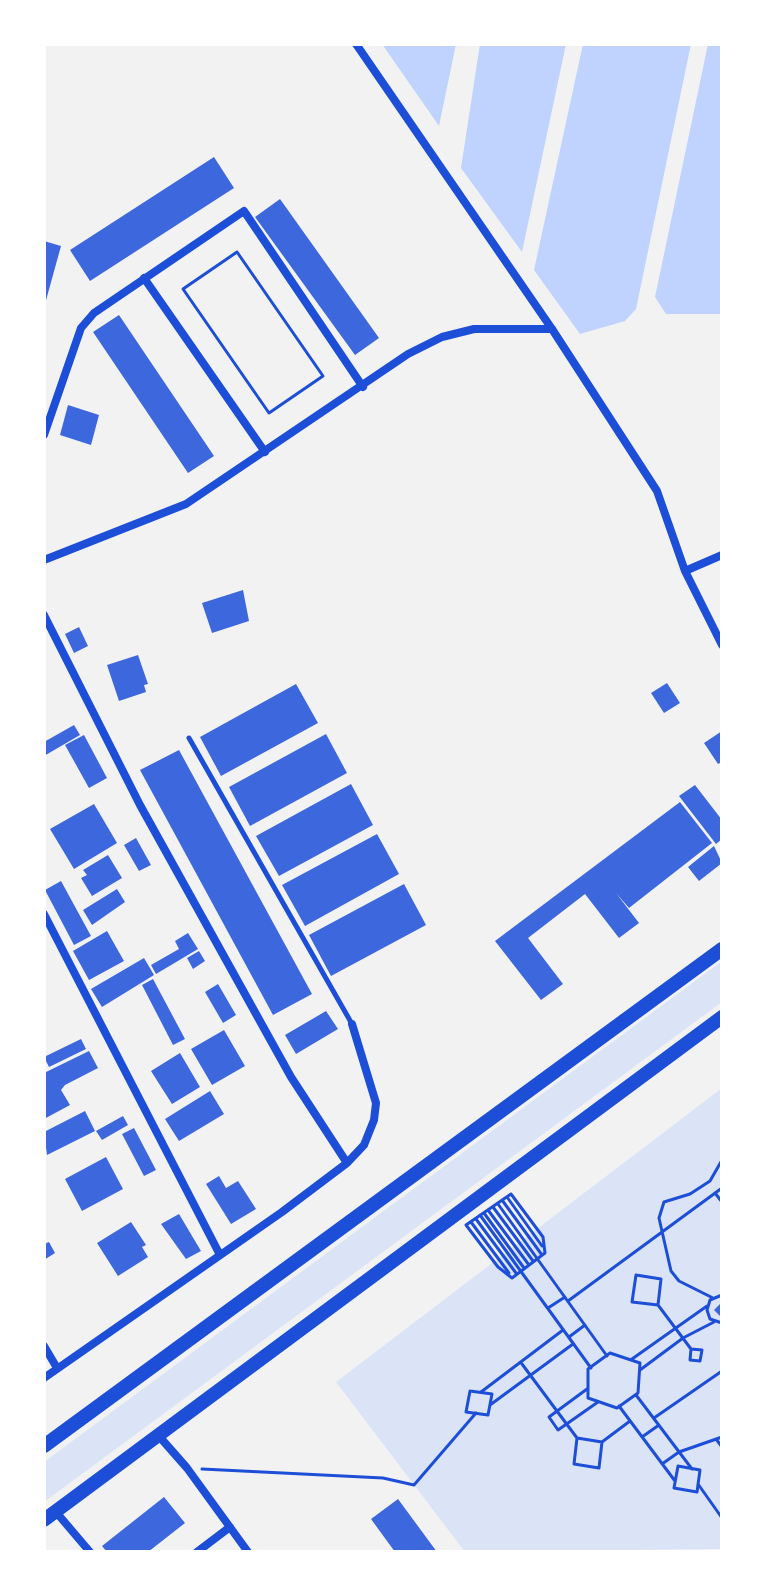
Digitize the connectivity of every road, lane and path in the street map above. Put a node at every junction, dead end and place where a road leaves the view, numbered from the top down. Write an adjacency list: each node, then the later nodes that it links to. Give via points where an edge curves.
1 (356, 44): 3 (street)
2 (144, 278): 5 (street, via 244,211); 6 (street, via 94,313 75,336); 7 (street)
3 (552, 329): 5 (street, via 474,329 442,337); 10 (street, via 657,491)
4 (323, 376): 4 (path, via 269,413 183,289 237,252)
5 (363, 387): 7 (street)
6 (44, 435)
7 (265, 452): 9 (street, via 186,504)
8 (722, 555): 10 (street)
9 (44, 560)
10 (685, 571): 12 (street)
11 (44, 615): 19 (street, via 140,805 291,1077)
12 (722, 645)
13 (189, 738): 17 (lane)
14 (44, 914): 25 (street)
15 (722, 949): 71 (main road)
16 (722, 1017): 65 (main road)
17 (352, 1024): 19 (street, via 376,1103 364,1145)
18 (722, 1160): 24 (path, via 710,1181 664,1202 659,1208)
19 (347, 1163): 25 (street)
20 (722, 1188): 21 (path)
21 (715, 1193): 22 (path); 24 (path)
22 (722, 1202)
23 (478, 1217): 26 (path); 27 (path); 27 (path, via 498,1267 512,1278)
24 (660, 1233): 29 (path, via 679,1281); 30 (path)
25 (220, 1255): 47 (street)
26 (533, 1261): 26 (path, via 502,1200 543,1237 544,1249); 27 (path); 30 (path)
27 (518, 1273): 33 (path)
28 (722, 1295): 29 (path)
29 (713, 1298): 32 (path)
30 (566, 1299): 33 (path); 36 (path)
31 (658, 1305): 31 (path, via 632,1302 636,1275 661,1279); 37 (path)
32 (707, 1306): 34 (path); 37 (path)
33 (547, 1309): 38 (path)
34 (714, 1322): 35 (path); 40 (path)
35 (722, 1323)
36 (585, 1325): 39 (path); 44 (path)
37 (675, 1327): 40 (path); 45 (path)
38 (563, 1330): 39 (path); 46 (path)
39 (568, 1337): 41 (path)
40 (683, 1338): 43 (path); 49 (path)
41 (573, 1344): 48 (path); 51 (path)
42 (44, 1346): 47 (street)
43 (691, 1349)
44 (607, 1356): 45 (path); 48 (path)
45 (631, 1360): 49 (path, via 640,1363)
46 (521, 1363): 51 (path); 54 (path)
47 (57, 1368): 52 (street)
48 (591, 1368): 53 (path)
49 (639, 1371): 55 (path)
50 (722, 1371): 61 (path)
51 (530, 1375): 57 (path); 59 (path)
52 (44, 1378)
53 (587, 1389): 56 (path, via 588,1398); 59 (path)
54 (481, 1392): 57 (path, via 492,1394); 60 (path, via 470,1391 466,1412)
55 (636, 1395): 58 (path); 61 (path)
56 (598, 1402): 58 (path); 63 (path)
57 (490, 1405): 60 (path, via 488,1415)
58 (619, 1406): 62 (path)
59 (557, 1411): 63 (path); 63 (path, via 549,1417 558,1430)
60 (476, 1413): 75 (path, via 414,1485 383,1478)
61 (654, 1418): 64 (path)
62 (630, 1421): 66 (path); 70 (path)
63 (567, 1424): 68 (path)
64 (659, 1425): 66 (path); 73 (path)
65 (158, 1435): 75 (street); 79 (main road)
66 (642, 1437): 74 (path)
67 (722, 1437): 69 (path)
68 (577, 1438): 70 (path); 70 (path, via 574,1464 599,1468)
69 (716, 1439): 72 (path); 73 (path)
70 (602, 1442)
71 (44, 1446)
72 (722, 1447)
73 (679, 1452): 74 (path); 76 (path)
74 (662, 1464): 77 (path)
75 (187, 1468): 81 (street)
76 (692, 1469): 77 (path, via 678,1466); 78 (path, via 700,1470)
77 (675, 1481): 78 (path, via 674,1488 697,1492)
78 (698, 1484): 80 (path)
79 (50, 1516): 82 (street)
80 (722, 1518)
81 (230, 1527): 83 (street); 84 (street)
82 (90, 1552)
83 (197, 1552)
84 (248, 1552)

